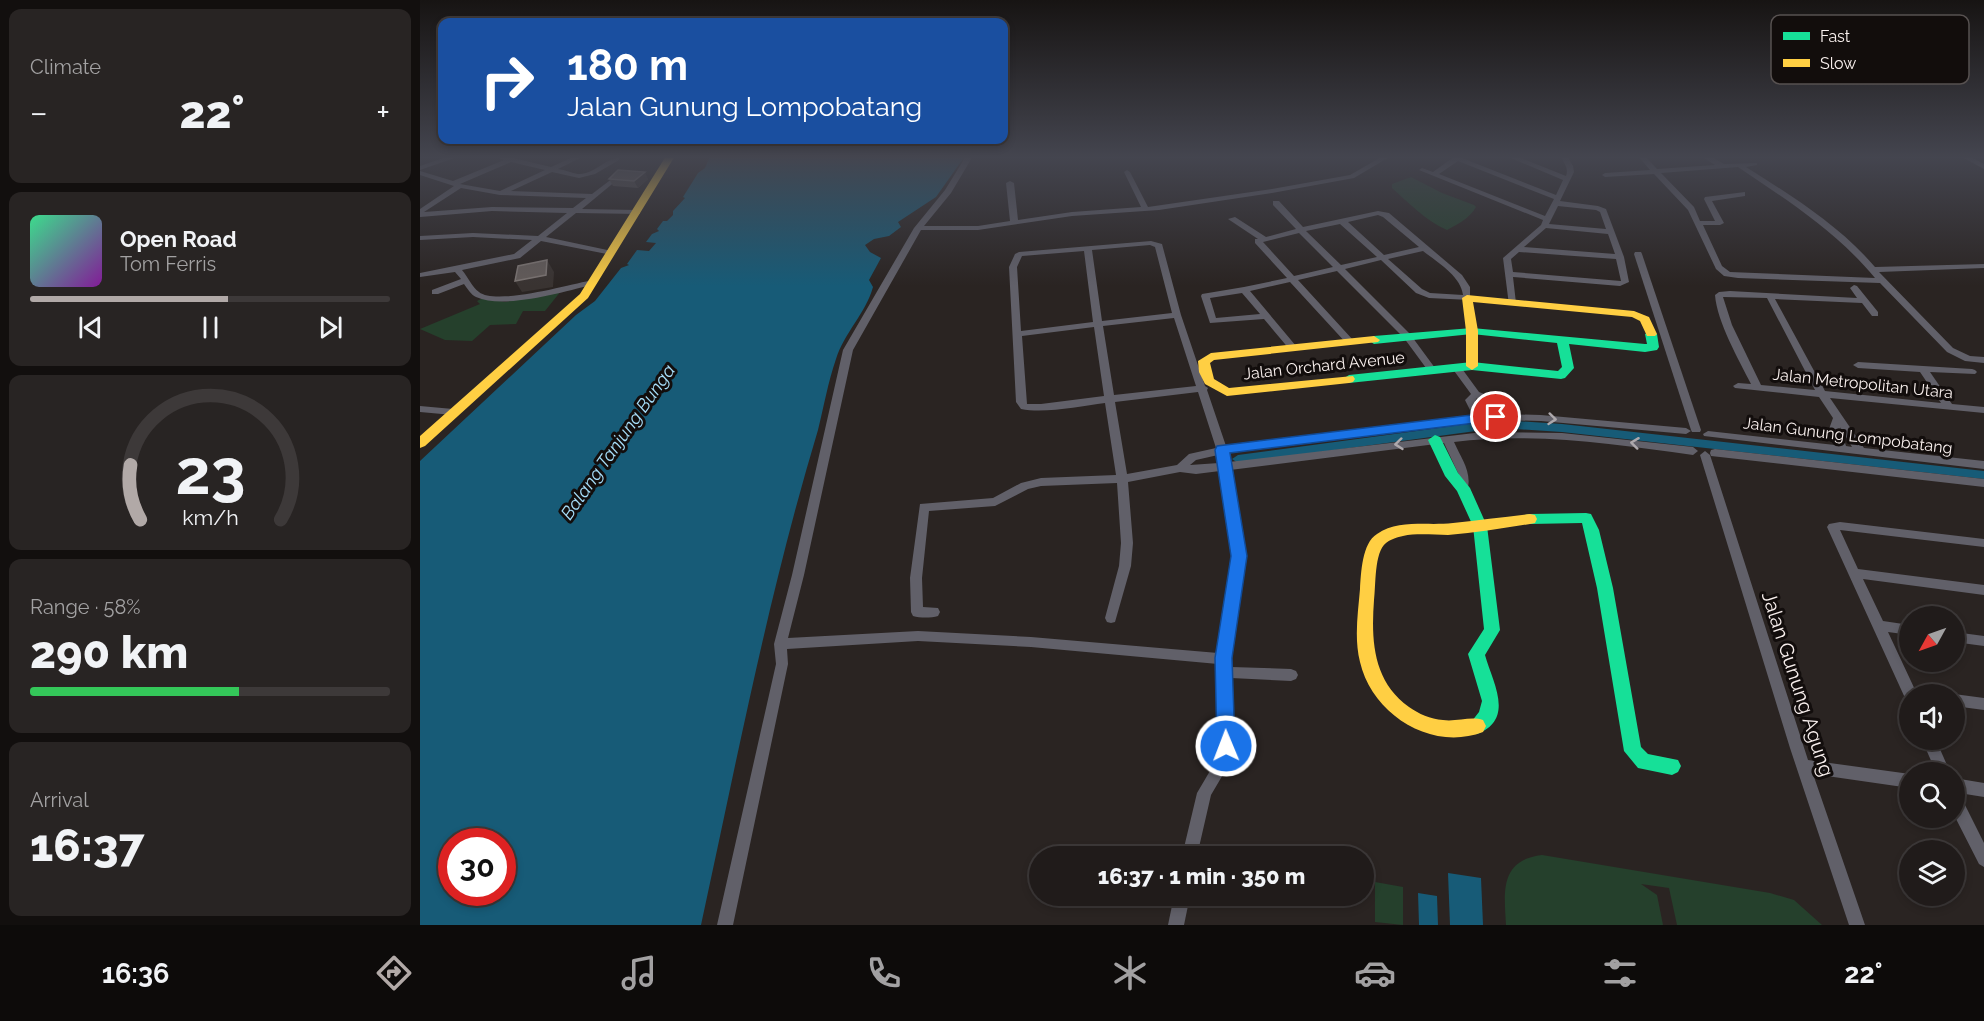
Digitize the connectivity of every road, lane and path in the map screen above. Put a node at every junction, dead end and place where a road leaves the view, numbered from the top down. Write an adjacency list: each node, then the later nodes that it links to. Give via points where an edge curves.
1 (438, 199): 18 (street)
2 (590, 199): 15 (street)
3 (645, 199): 17 (street)
4 (941, 199): 24 (street)
5 (1012, 199): 20 (street)
6 (1141, 199): 16 (street)
7 (1213, 199): 16 (street)
8 (1493, 199): 22 (street)
9 (1552, 199): 13 (street)
10 (1682, 199): 23 (street)
11 (1708, 199): 23 (street, via 1720,223)
12 (1792, 199): 40 (street)
13 (1556, 201): 22 (street); 26 (street, via 1601,209)
14 (1276, 203): 25 (street)
15 (578, 209): 17 (street); 18 (street); 27 (street)
16 (1146, 209): 20 (street)
17 (637, 212): 33 (street)
18 (420, 214)
19 (1232, 219): 28 (street)
20 (1014, 221): 24 (street, via 960,229)
21 (1342, 221): 25 (street); 31 (street, via 1383,214); 36 (street)
22 (1546, 222): 26 (street); 32 (street)
23 (1699, 223): 45 (street, via 1719,267 1732,275)
24 (918, 228): 107 (street, via 848,350)
25 (1301, 230): 28 (street); 38 (street)
26 (1611, 232): 35 (street)
27 (538, 238): 29 (street, via 473,235); 33 (street); 39 (street, via 517,256)
28 (1263, 238): 44 (street, via 1258,242)
29 (421, 240)
30 (1088, 248): 55 (street, via 1157,244); 57 (street); 59 (street, via 1017,256 1013,267)
31 (1424, 248): 36 (street); 51 (street, via 1464,282)
32 (1516, 249): 35 (street); 41 (street, via 1507,258)
33 (609, 253): 46 (street)
34 (1638, 254): 84 (street)
35 (1620, 257): 41 (street, via 1626,280 1623,284)
36 (1381, 258): 38 (street); 51 (street, via 1423,293)
37 (1984, 266): 40 (street)
38 (1337, 268): 44 (street); 60 (street)
39 (457, 269): 42 (street); 43 (street)
40 (1874, 270): 45 (street)
41 (1509, 274): 53 (street)
42 (420, 275)
43 (466, 280): 46 (street, via 477,295 501,300); 49 (street)
44 (1292, 280): 48 (street); 62 (street)
45 (1882, 281): 64 (street, via 1950,350 1960,357)
46 (593, 282): 80 (street, via 572,307)
47 (1854, 288): 52 (street)
48 (1244, 290): 56 (street); 56 (street, via 1205,296 1213,321)
49 (435, 292)
50 (1770, 297): 52 (street); 72 (street, via 1730,294 1719,295 1718,300); 75 (street)
51 (1467, 298): 53 (street); 58 (street)
52 (1864, 301): 54 (street)
53 (1512, 303): 61 (street, Jalan Orchard Avenue, via 1634,314 1645,319 1654,343 1645,348)
54 (1875, 314)
55 (1177, 315): 57 (street); 73 (street)
56 (1265, 316): 63 (street)
57 (1098, 324): 59 (street); 76 (street)
58 (1472, 331): 60 (street, Jalan Orchard Avenue); 61 (street, Jalan Orchard Avenue); 66 (street)
59 (1017, 334): 76 (street, via 1022,406)
60 (1407, 336): 62 (street, Jalan Orchard Avenue); 69 (street)
61 (1562, 340): 66 (street, Jalan Orchard Avenue, via 1568,369 1561,375)
62 (1350, 342): 63 (street, Jalan Orchard Avenue)
63 (1293, 348): 69 (street, Jalan Orchard Avenue, via 1211,357 1204,361 1205,375 1213,386 1227,392)
64 (1984, 360)
65 (1858, 364): 68 (street)
66 (1472, 366): 67 (street, Jalan Orchard Avenue)
67 (1457, 368): 69 (street, Jalan Orchard Avenue); 74 (street)
68 (1923, 369): 70 (street); 77 (street)
69 (1432, 370)
70 (1972, 372)
71 (1738, 386): 72 (street, Jalan Metropolitan Utara)
72 (1757, 387): 75 (street, Jalan Metropolitan Utara)
73 (1203, 388): 76 (street); 89 (street)
74 (1476, 394): 81 (street, via 1470,400); 82 (street, via 1486,398)
75 (1822, 394): 77 (street, Jalan Metropolitan Utara); 83 (street)
76 (1111, 400): 95 (street)
77 (1949, 407): 79 (street, Jalan Metropolitan Utara)
78 (420, 409): 80 (street)
79 (1984, 410)
80 (453, 412): 87 (street)
81 (1478, 417): 82 (street); 89 (street)
82 (1496, 417): 84 (street, one-way to 84, via 1542,417)
83 (1837, 419): 88 (street, via 1834,429); 90 (street)
84 (1688, 432): 85 (street, Jalan Gunung Lompobatang); 91 (street, via 1682,440)
85 (1710, 435): 88 (street, Jalan Gunung Lompobatang); 91 (street, via 1719,445)
86 (1441, 440): 91 (street, one-way to 86, via 1544,435); 92 (street, one-way to 92); 97 (street, via 1452,476 1463,488)
87 (420, 443)
88 (1842, 448): 90 (street, Jalan Gunung Lompobatang)
89 (1222, 450): 92 (street); 94 (street, via 1193,457)
90 (1860, 450): 93 (street, Jalan Gunung Lompobatang)
91 (1704, 452): 96 (street); 114 (street, Jalan Gunung Agung)
92 (1224, 465): 94 (street, via 1196,470); 108 (street, via 1239,556)
93 (1984, 465)
94 (1180, 468): 95 (street)
95 (1122, 479): 101 (street, via 1041,482 995,502 924,507 916,578 917,612); 102 (street, via 1128,543)
96 (1984, 483)
97 (1480, 526): 97 (street, via 1492,620 1488,638 1476,654 1489,691 1491,712 1478,726 1445,729 1402,714 1373,673 1364,638 1372,557 1386,535 1406,530); 113 (street, via 1539,518 1588,519 1602,572 1633,751 1643,761)
98 (1984, 543): 99 (street, via 1833,526)
99 (1854, 573): 100 (street); 103 (street)
100 (1984, 590)
101 (934, 612)
102 (1111, 618)
103 (1880, 626): 104 (street); 110 (street)
104 (1899, 629)
105 (1965, 638): 106 (street)
106 (1984, 641)
107 (780, 644): 108 (street, via 918,636 1031,642); 122 (street, via 782,664)
108 (1224, 665): 109 (street); 119 (street, via 1224,761 1204,793)
109 (1291, 675)
110 (1907, 684)
111 (1965, 701): 112 (street)
112 (1984, 704)
113 (1672, 766)
114 (1804, 766): 115 (street); 124 (street, Jalan Gunung Agung)
115 (1899, 779)
116 (1965, 787): 117 (street)
117 (1984, 790)
118 (1965, 820): 120 (street)
119 (1192, 846)
120 (1984, 859)
121 (1180, 906): 123 (street)
122 (725, 925)
123 (1176, 925)
124 (1857, 925)

